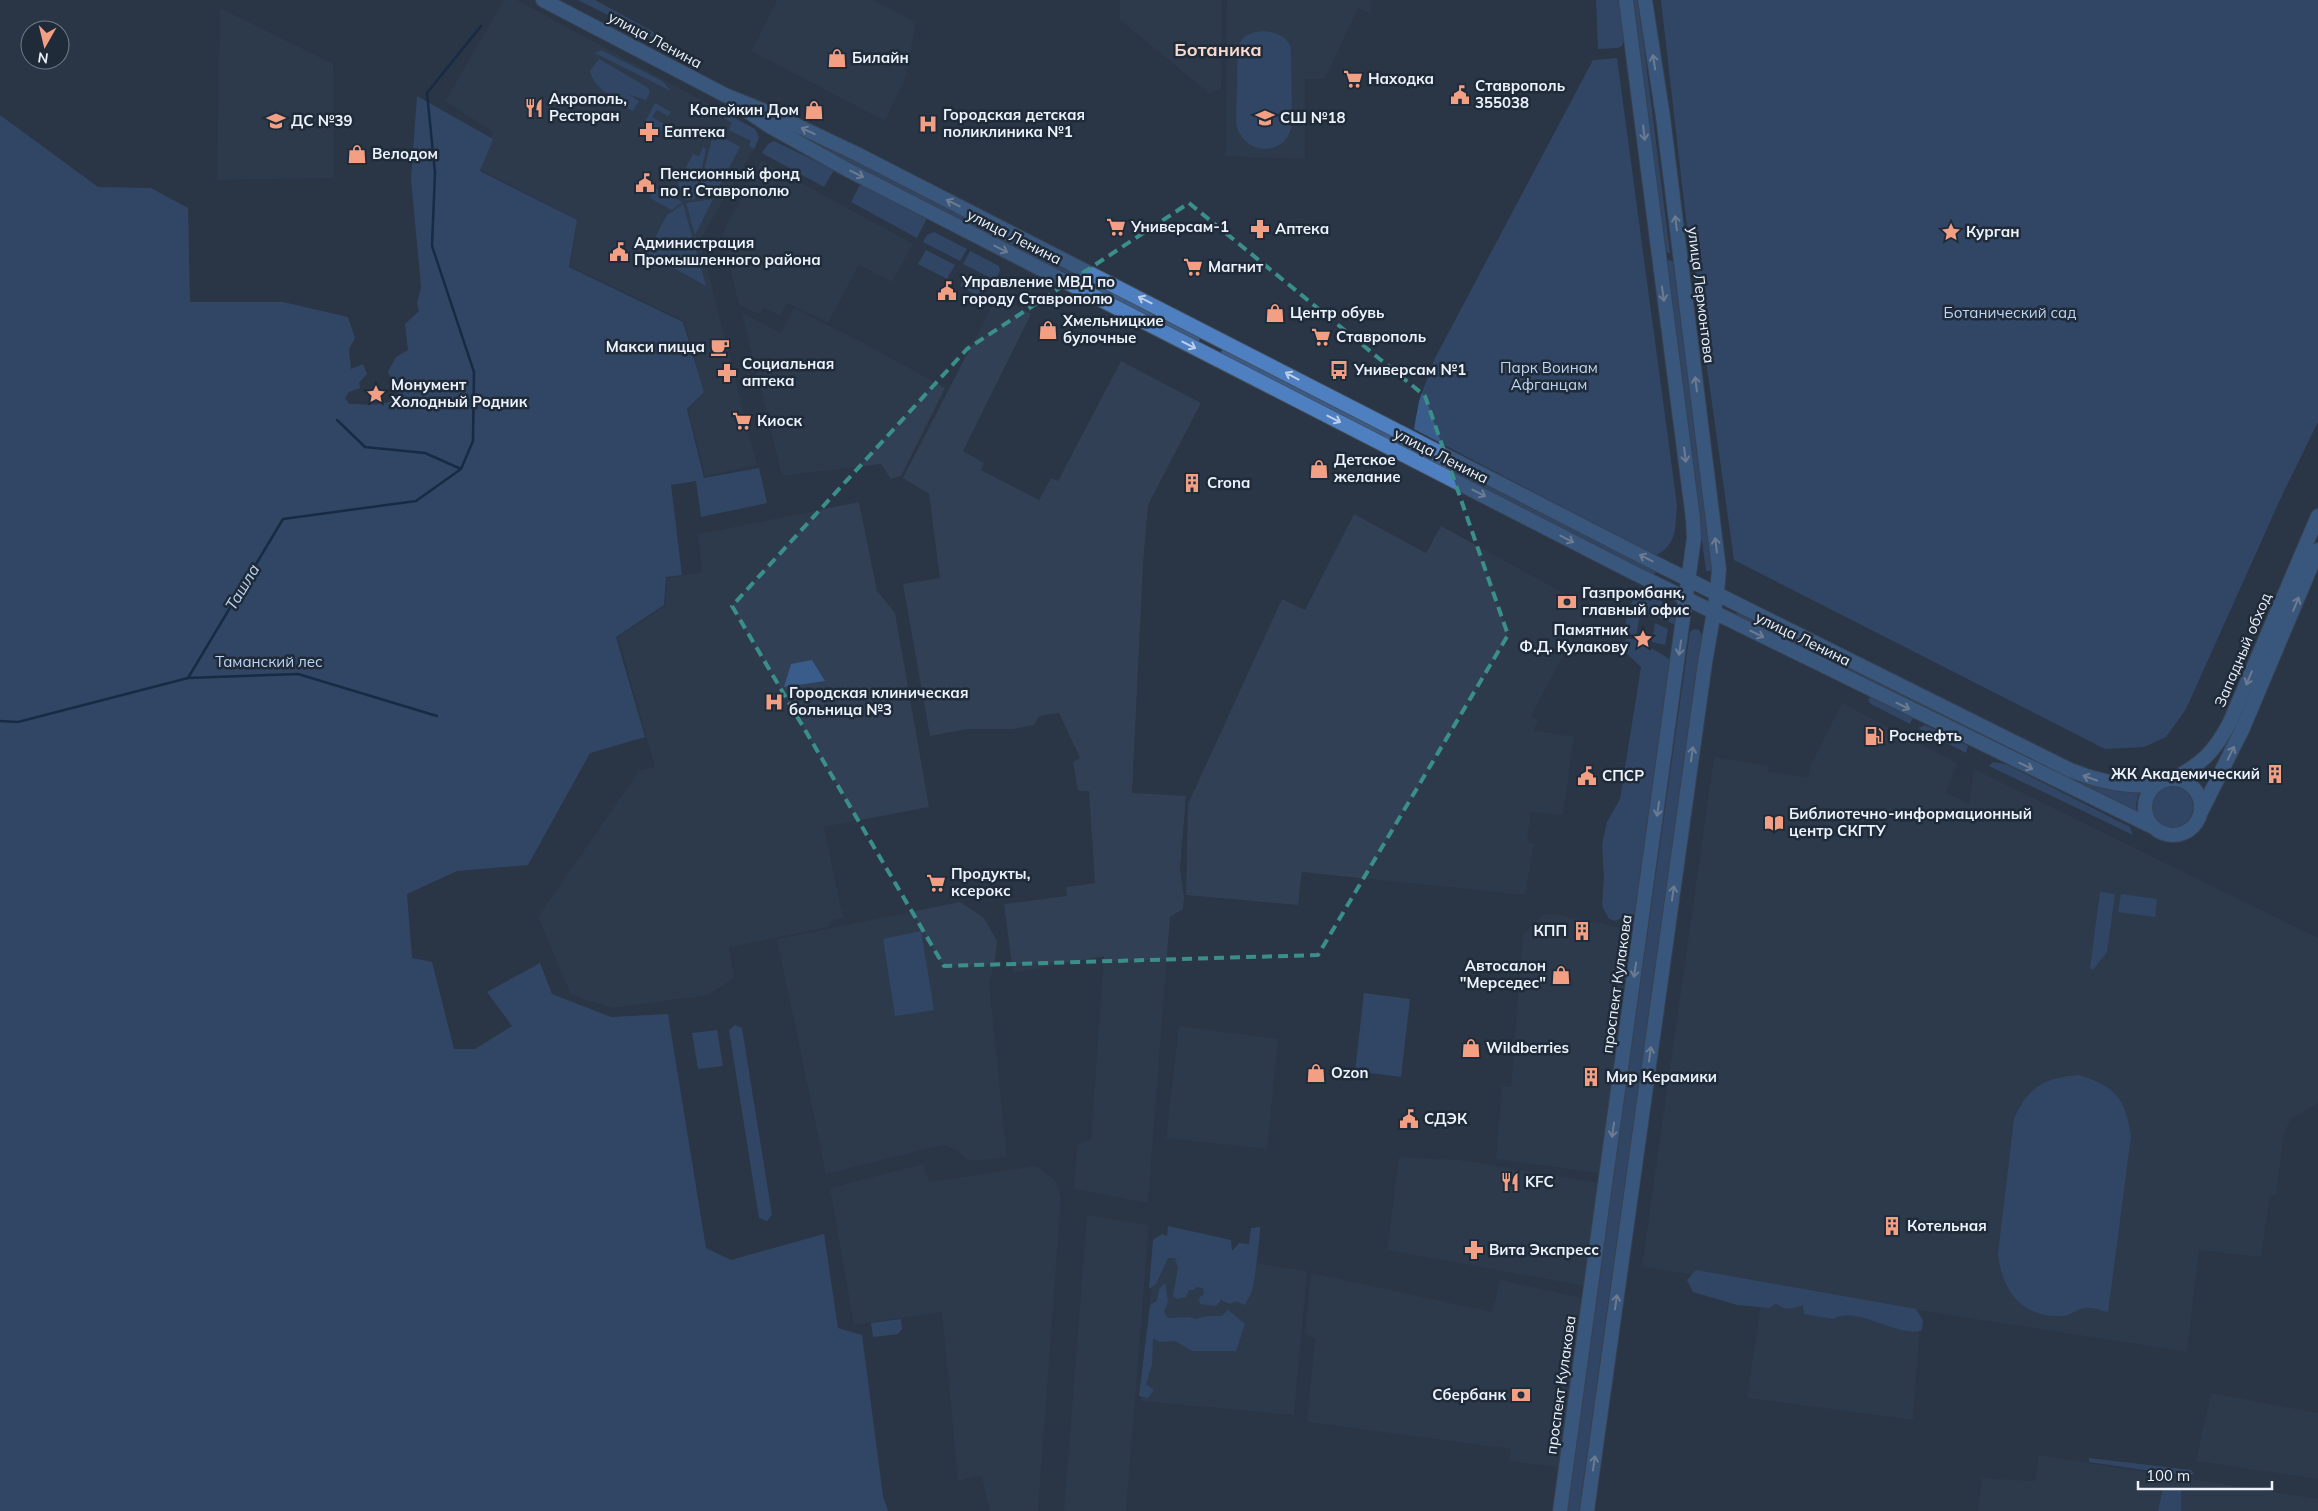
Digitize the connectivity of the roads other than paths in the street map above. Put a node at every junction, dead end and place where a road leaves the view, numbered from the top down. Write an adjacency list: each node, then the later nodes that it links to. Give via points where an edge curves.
1 (543, 0): 4 (main road, улица Ленина)
2 (1626, 0): 6 (main road, one-way to 6)
3 (1645, 0): 5 (main road, улица Лермонтова, one-way to 3)
4 (725, 95): 9 (main road, улица Ленина, one-way to 4, via 857,154); 11 (main road, улица Ленина, one-way to 11, via 771,127 848,170)
5 (1680, 255): 6 (main road); 10 (main road, улица Лермонтова, one-way to 5, via 1719,569)
6 (1658, 258): 9 (main road, one-way to 9, via 1693,519)
7 (2318, 516): 13 (main road, Западный обход, one-way to 13, via 2219,742 2206,758)
8 (2318, 550): 15 (main road, one-way to 8, via 2243,728)
9 (1690, 580): 10 (main road, улица Ленина); 11 (main road, проспект Кулакова)
10 (1718, 594): 12 (main road); 14 (main road, улица Ленина, one-way to 10, via 2129,786 2105,782 2070,770)
11 (1687, 599): 12 (main road, улица Ленина); 17 (main road, проспект Кулакова, one-way to 17)
12 (1714, 613): 16 (main road, улица Ленина, one-way to 16); 18 (main road, one-way to 12)
13 (2173, 779): 14 (main road); 15 (main road, via 2191,786 2201,802)
14 (2156, 785): 16 (main road, via 2149,792 2145,810)
15 (2201, 812): 16 (main road, via 2192,828 2182,834 2162,833)
16 (2153, 827)
17 (1560, 1511)
18 (1587, 1511)

